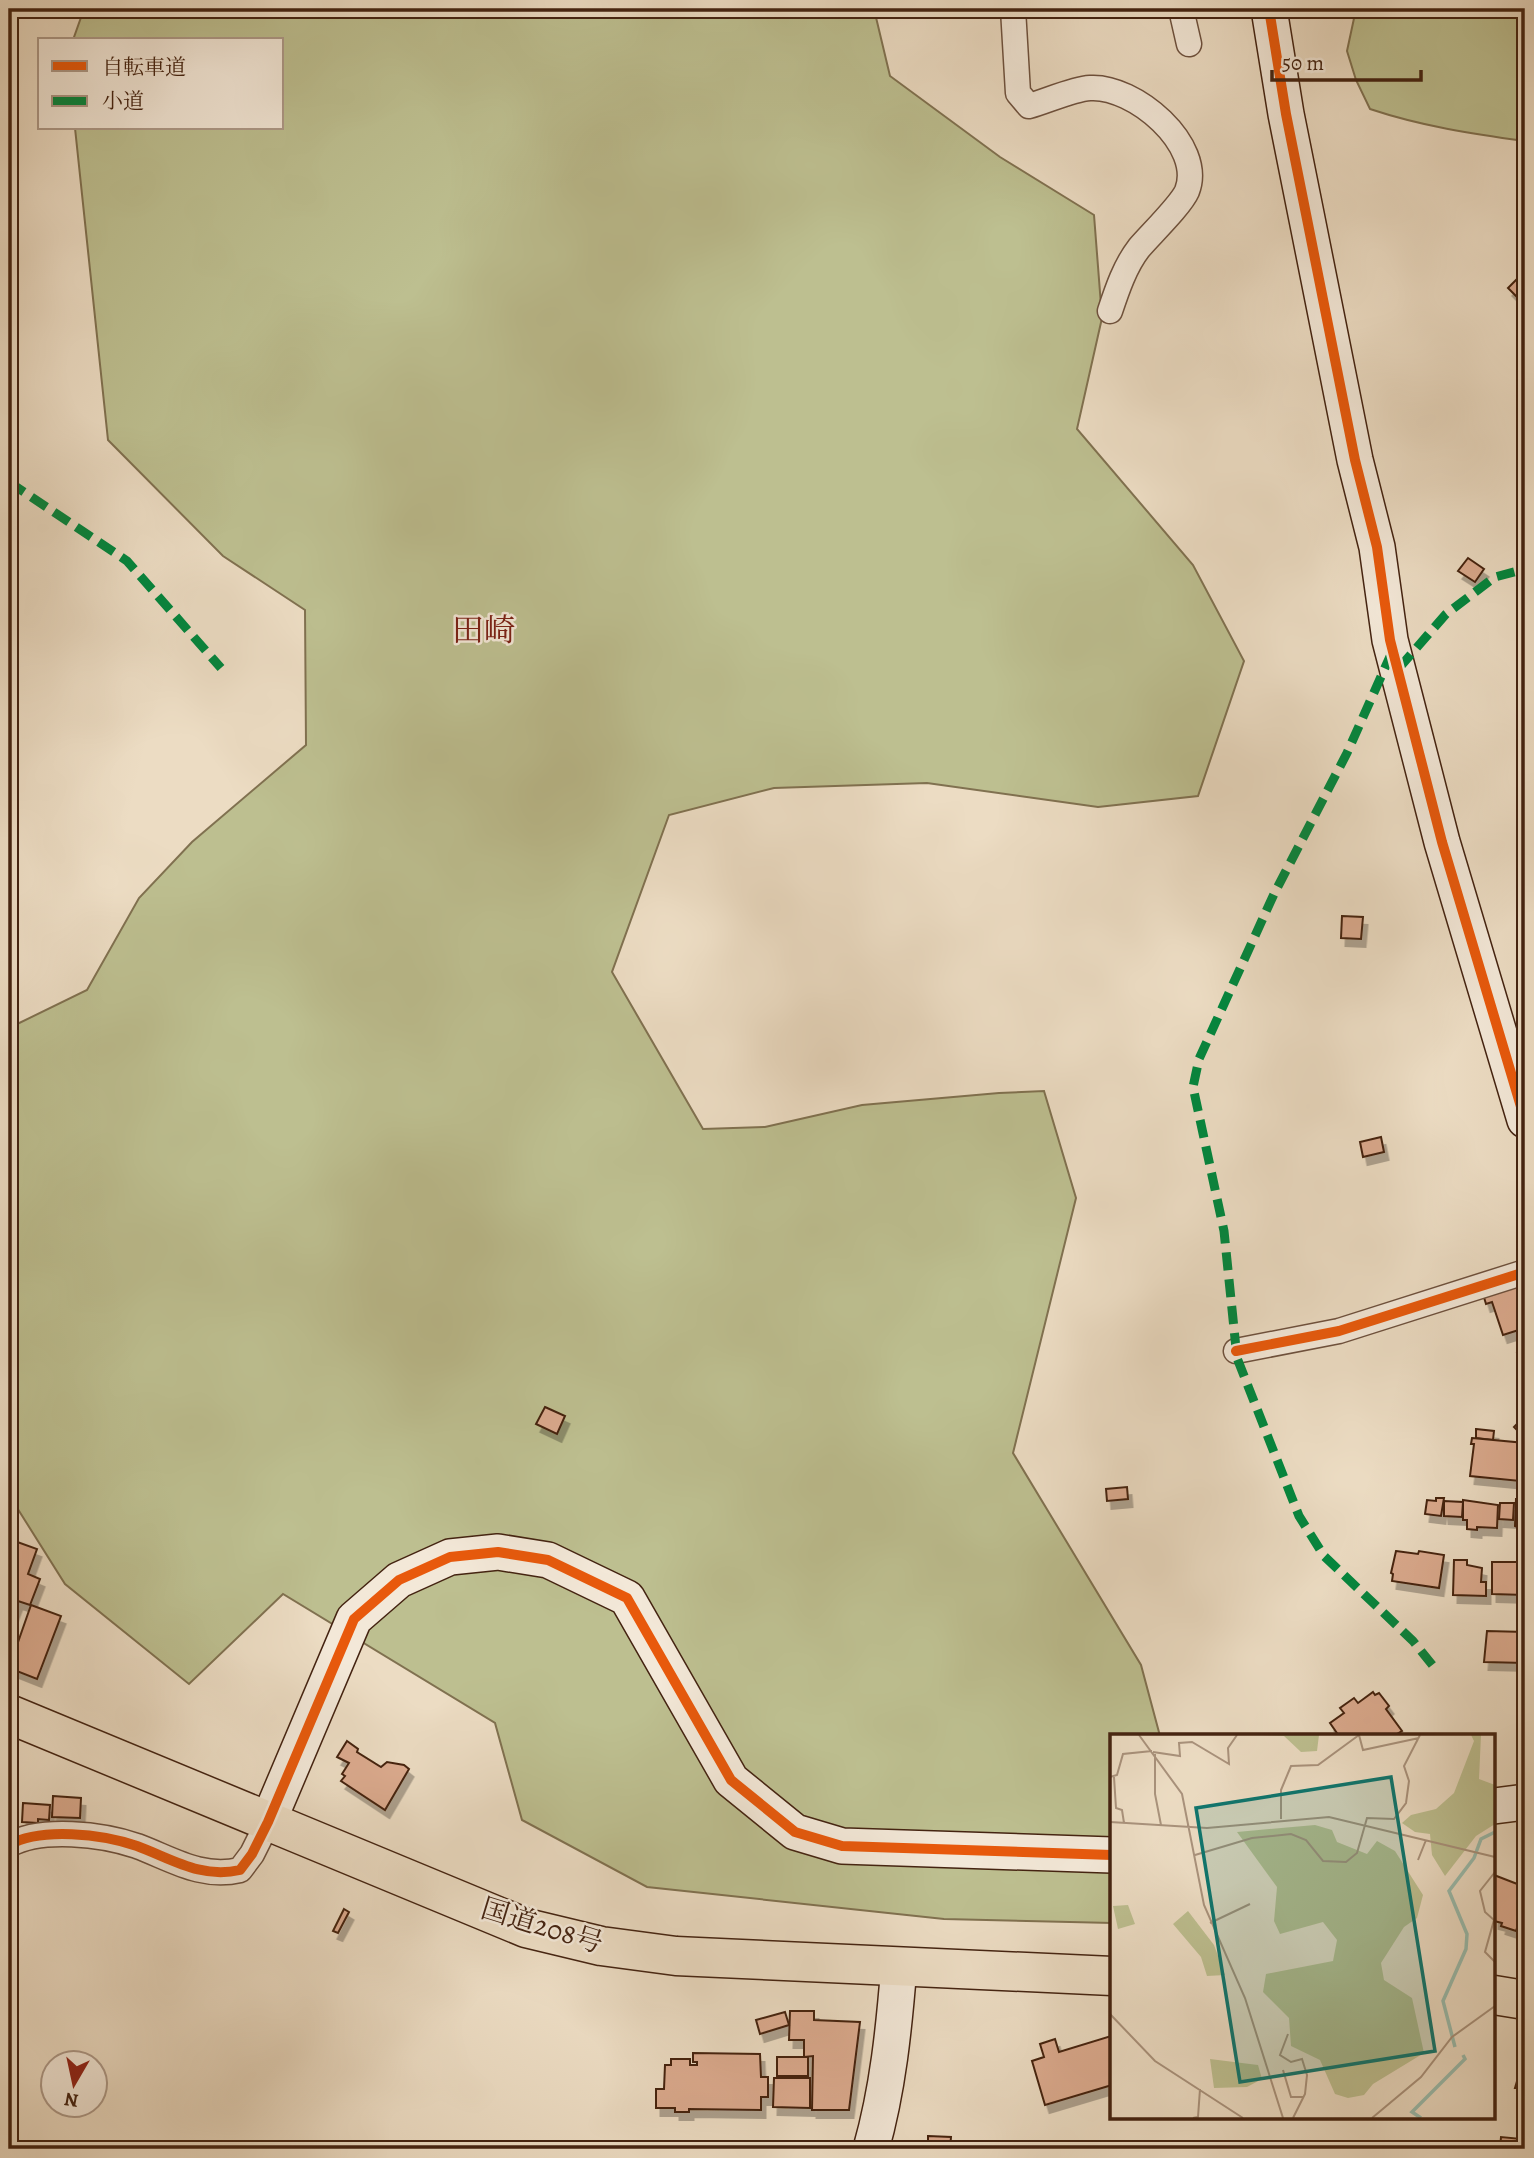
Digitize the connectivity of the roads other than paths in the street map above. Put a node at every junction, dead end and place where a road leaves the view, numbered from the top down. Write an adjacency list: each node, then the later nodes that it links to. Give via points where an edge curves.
1 (1013, 9): 5 (street, via 1018,93 1029,106 1090,88 1117,91 1148,107 1190,161 1186,191 1136,251)
2 (1181, 9): 4 (street)
3 (1269, 9): 6 (street, via 1296,167 1377,548 1390,640 1441,842)
4 (1189, 44)
5 (1110, 311)
6 (1525, 1120)
7 (1525, 1272): 8 (street, via 1339,1331)
8 (1236, 1352)
9 (9, 1714): 12 (highway, 国道208号)
10 (1525, 1802): 11 (street)
11 (1496, 1806)
12 (268, 1822): 13 (street, via 240,1870 228,1873 186,1868 135,1845 65,1834 31,1835); 14 (street, via 354,1619 399,1580 450,1557 498,1552 548,1560 627,1598 731,1780 795,1832 842,1846); 15 (highway, 国道208号, via 526,1928 601,1947 676,1956)
13 (9, 1845)
14 (1110, 1855)
15 (899, 1966): 16 (highway, 国道208号); 19 (street, via 893,2039)
16 (1110, 1976)
17 (1496, 1995): 18 (highway)
18 (1525, 2000)
19 (871, 2149)

